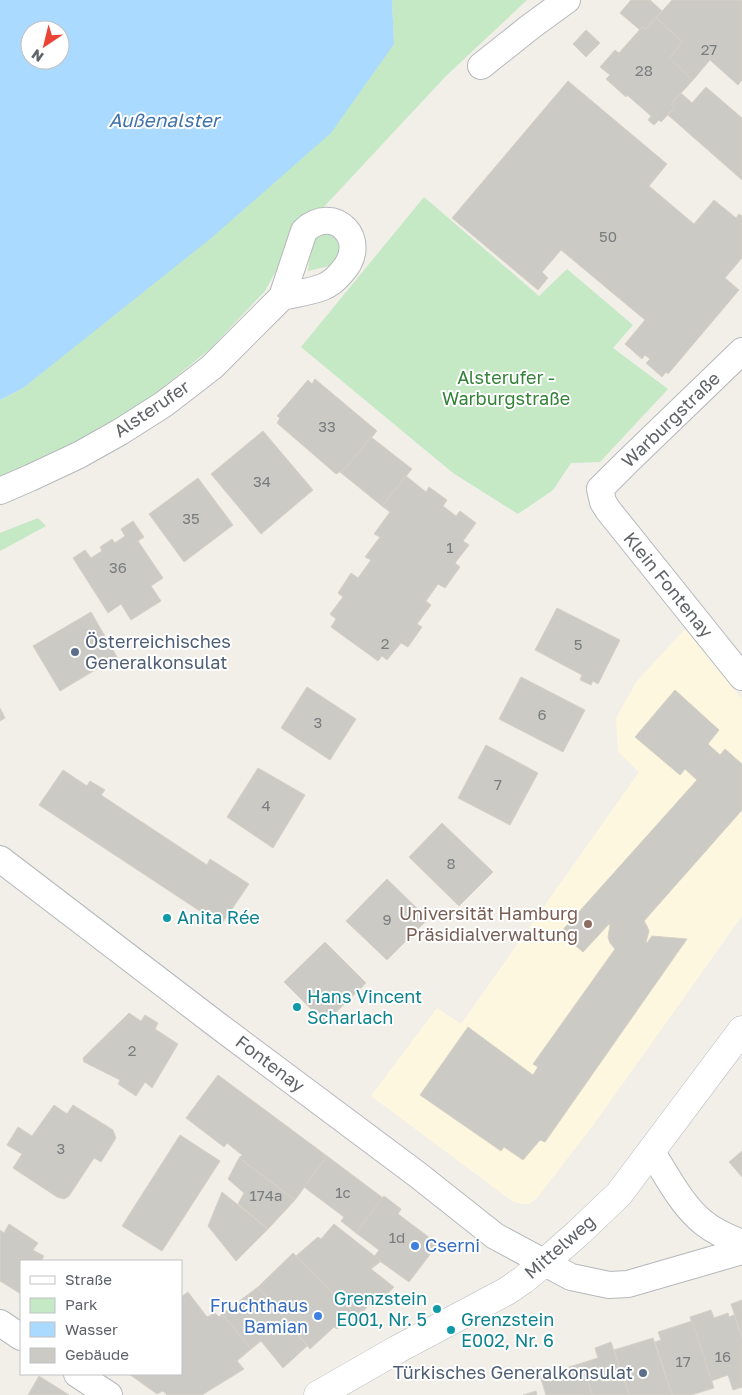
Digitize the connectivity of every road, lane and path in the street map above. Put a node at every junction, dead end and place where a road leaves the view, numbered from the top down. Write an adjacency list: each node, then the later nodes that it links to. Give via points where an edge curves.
1 (567, 0): 2 (street)
2 (481, 66)
3 (282, 297): 6 (street, Alsterufer, via 212,367 164,404 79,455)
4 (742, 351): 5 (street, Warburgstraße)
5 (600, 489): 7 (street, Klein Fontenay, via 608,510)
6 (0, 491)
7 (742, 677)
8 (0, 859): 13 (street, Fontenay, via 495,1236)
9 (742, 1030): 10 (street, Mittelweg)
10 (651, 1151): 11 (street, via 694,1214 705,1224); 13 (street, Mittelweg, via 619,1194)
11 (742, 1243)
12 (742, 1251): 13 (street, Fontenay, via 628,1284 609,1286 571,1277)
13 (544, 1263): 18 (street, Mittelweg, via 507,1291)
14 (0, 1323): 15 (street)
15 (20, 1336)
16 (79, 1375): 17 (street)
17 (110, 1395)
18 (318, 1395)

